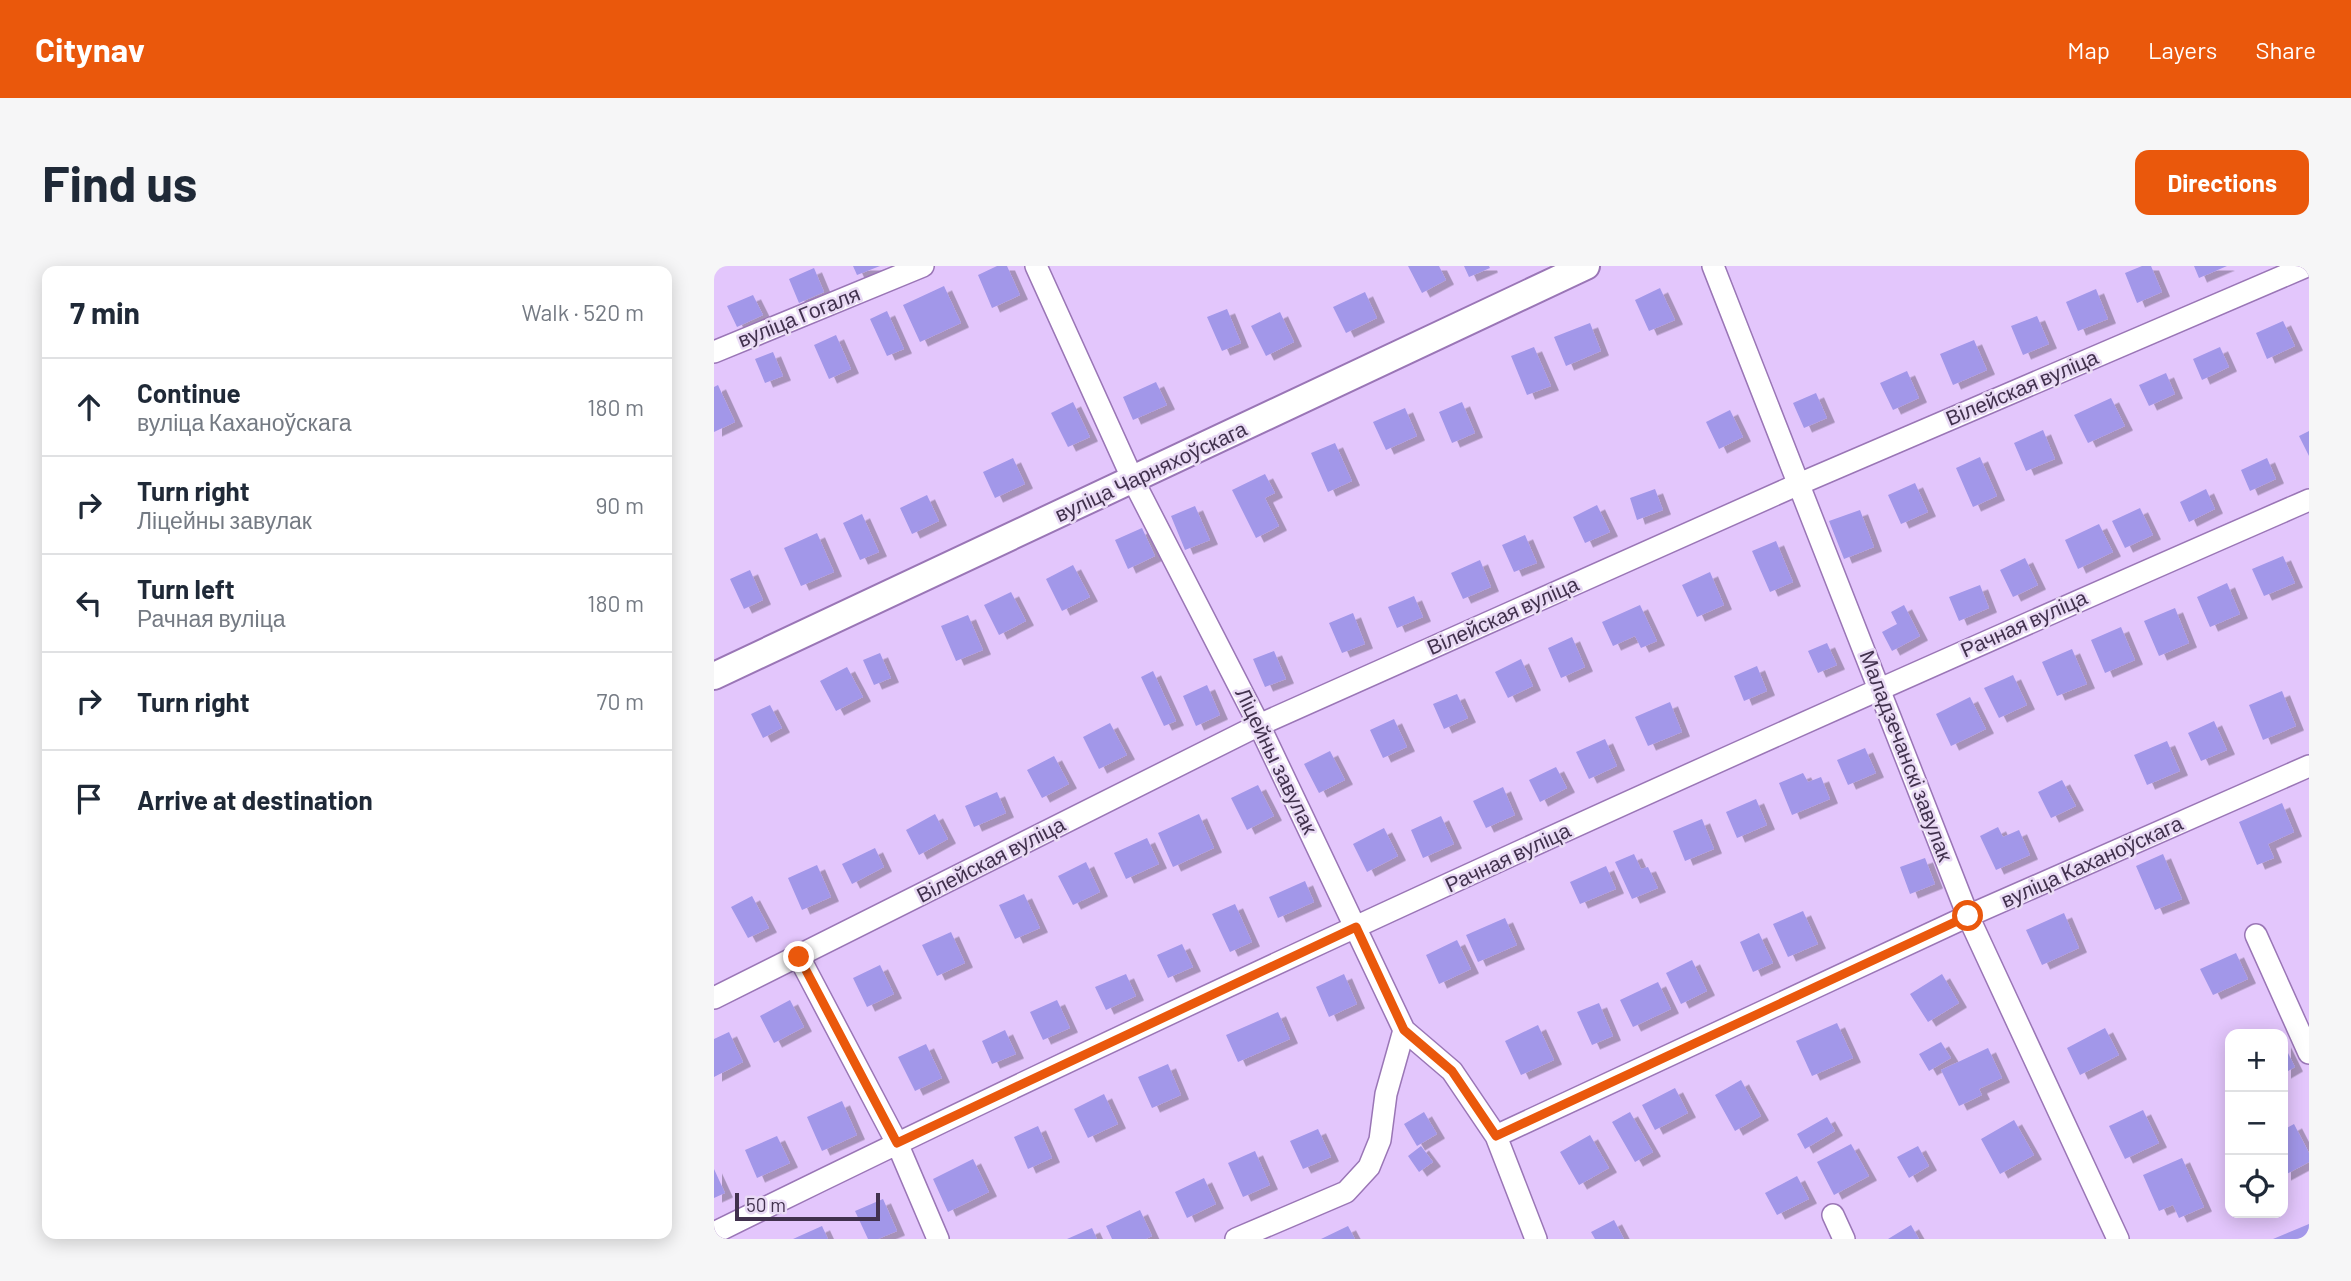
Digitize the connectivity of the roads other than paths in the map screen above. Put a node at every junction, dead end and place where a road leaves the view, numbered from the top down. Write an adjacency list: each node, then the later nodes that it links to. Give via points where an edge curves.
1 (923, 266): 6 (street, вуліца Гогаля)
2 (1036, 266): 7 (street, Ліцейны завулак)
3 (1586, 266): 7 (main road, вуліца Чарняхоўскага)
4 (1713, 266): 8 (street, Маладзечанскі завулак)
5 (2307, 266): 8 (street, Вілейская вуліца)
6 (714, 352)
7 (1133, 480): 10 (main road, вуліца Чарняхоўскага); 12 (street, Ліцейны завулак)
8 (1799, 484): 11 (street, Маладзечанскі завулак); 12 (street, Вілейская вуліца)
9 (2309, 500): 11 (street, Рачная вуліца)
10 (714, 676)
11 (1880, 687): 14 (street, Маладзечанскі завулак); 15 (street, Рачная вуліца)
12 (1259, 725): 15 (street, Ліцейны завулак); 17 (street, Вілейская вуліца)
13 (2309, 766): 14 (street, вуліца Каханоўскага)
14 (1968, 916): 21 (street, вуліца Каханоўскага); 29 (street, Маладзечанскі завулак)
15 (1356, 927): 19 (street, Ліцейны завулак); 22 (street, Рачная вуліца)
16 (2256, 935): 20 (street)
17 (799, 957): 18 (street, Вілейская вуліца); 22 (street)
18 (714, 998)
19 (1404, 1030): 21 (street, Ліцейны завулак, via 1452,1071); 26 (street, via 1386,1094 1380,1140 1369,1167 1346,1192)
20 (2309, 1054)
21 (1496, 1136): 27 (street, Ліцейны завулак)
22 (897, 1143): 24 (street, Рачная вуліца); 25 (street)
23 (1833, 1214): 28 (street)
24 (714, 1233)
25 (939, 1239)
26 (1236, 1239)
27 (1536, 1239)
28 (1844, 1239)
29 (2118, 1239)

